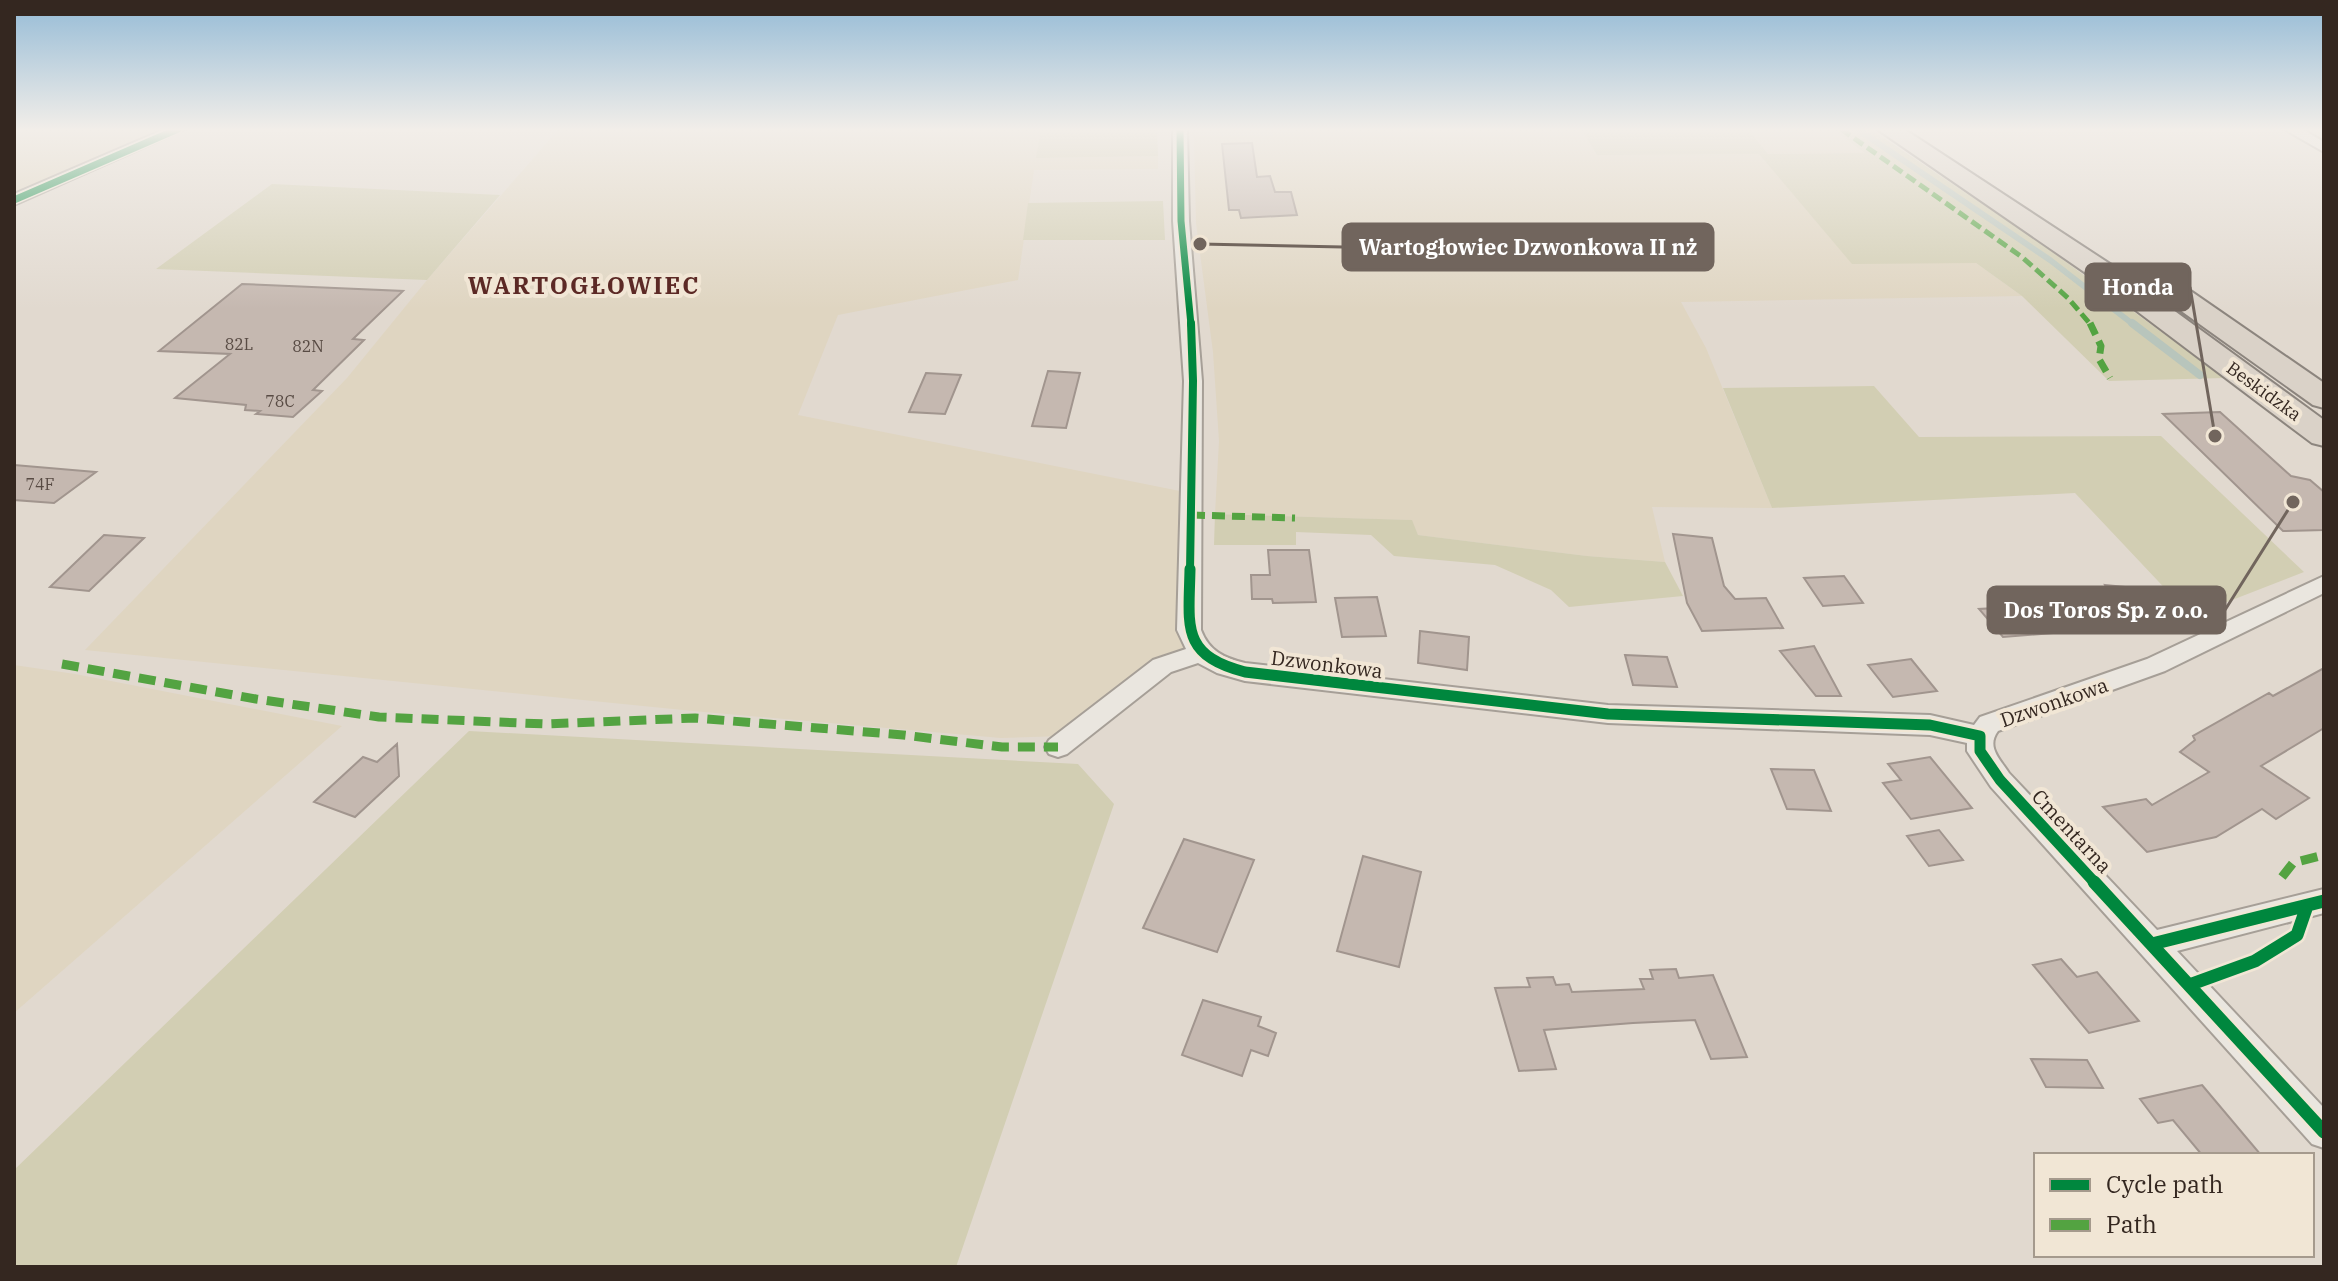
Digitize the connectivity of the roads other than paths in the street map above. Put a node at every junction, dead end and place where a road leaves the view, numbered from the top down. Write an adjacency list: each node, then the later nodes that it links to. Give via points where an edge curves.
1 (40, 189): 5 (street)
2 (1181, 189): 9 (street, via 1193,381 1189,630)
3 (1978, 189): 7 (highway, Beskidzka, via 2103,272)
4 (2013, 189): 6 (highway, Beskidzka)
5 (14, 200)
6 (2322, 395)
7 (2324, 436)
8 (2324, 584): 10 (street, Dzwonkowa, via 2156,665 1989,724)
9 (1200, 653): 10 (street, Dzwonkowa, via 1210,662 1245,672 1608,714 1930,725); 11 (street, via 1162,666)
10 (1980, 736): 13 (street, Cmentarna, via 1988,765)
11 (1058, 747)
12 (2324, 901): 13 (street)
13 (2152, 944): 14 (street, Cmentarna)
14 (2324, 1132)

